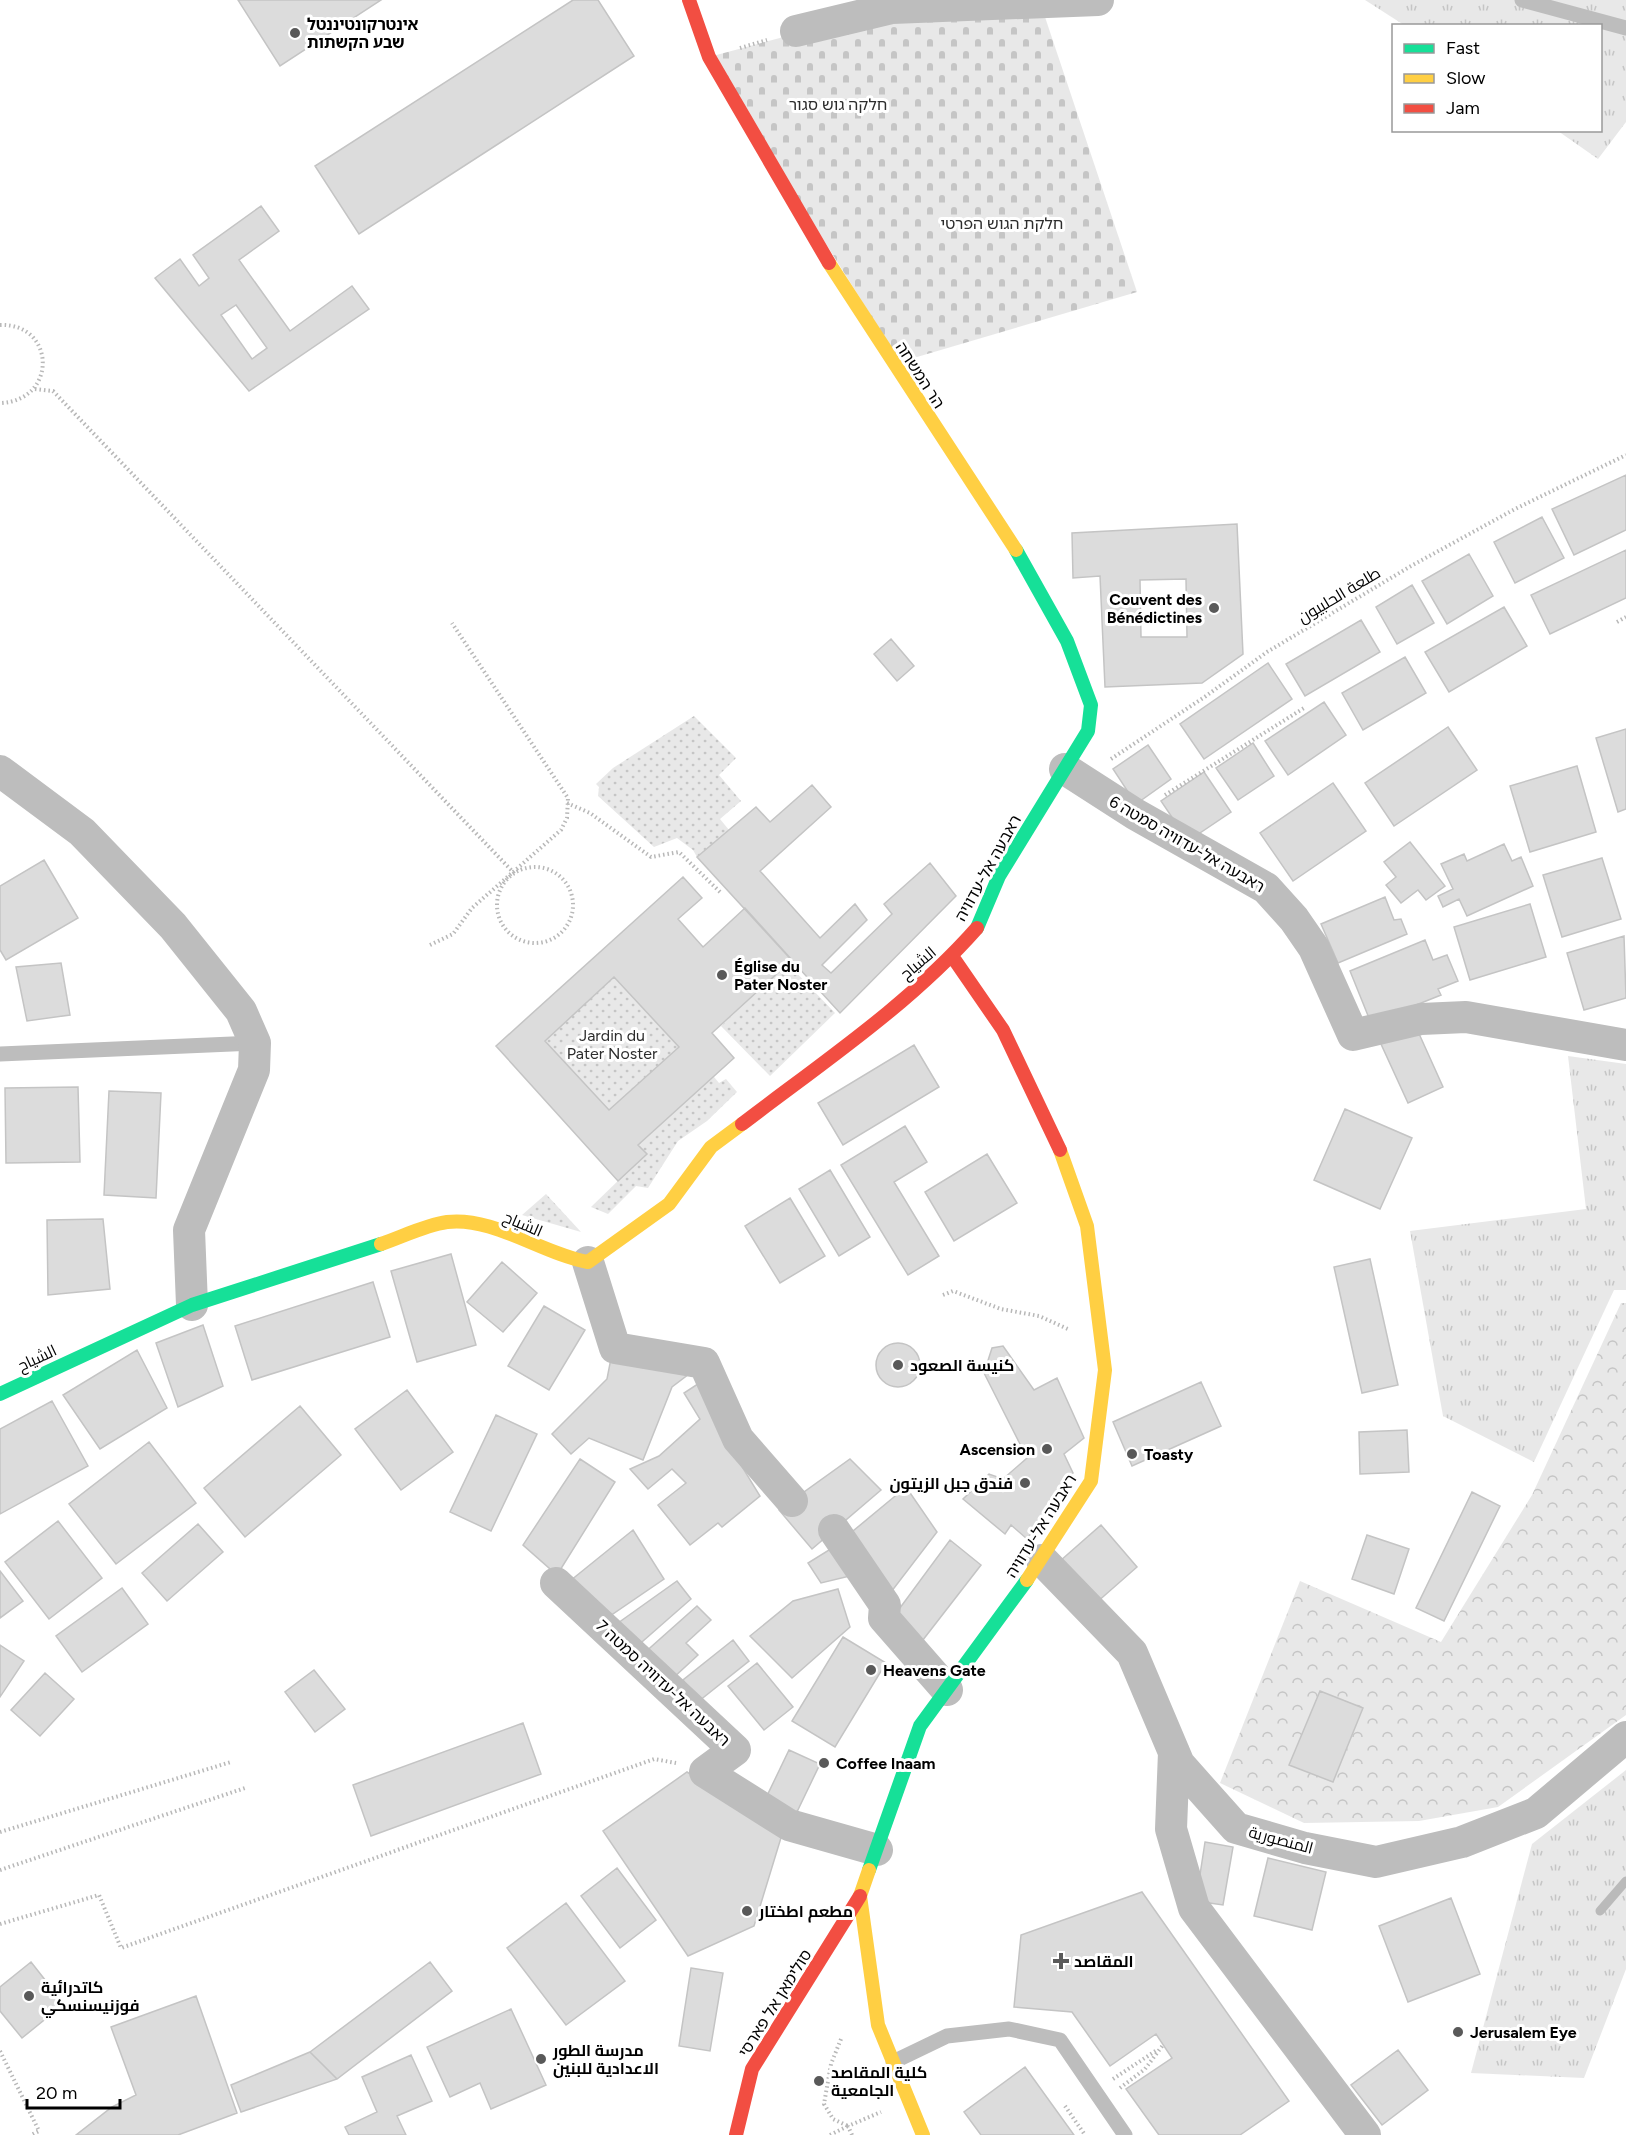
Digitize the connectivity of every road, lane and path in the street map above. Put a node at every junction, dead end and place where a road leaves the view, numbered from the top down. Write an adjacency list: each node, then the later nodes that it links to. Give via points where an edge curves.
1 (689, 0): 8 (street, הר המשחה)
2 (703, 0): 8 (street)
3 (1098, 0): 5 (street)
4 (1522, 0): 6 (lane)
5 (891, 4): 7 (street)
6 (1626, 28)
7 (796, 31): 8 (path)
8 (709, 57): 18 (street, הר המשחה, via 843,287 1020,556 1067,641 1091,705 1088,731)
9 (0, 325): 10 (path, via 23,329 40,347 42,376)
10 (35, 388): 11 (path, via 24,398); 21 (path, via 53,391)
11 (0, 403)
12 (1626, 455): 18 (path, طلعة الحلبيون, via 1411,566 1267,652 1206,696)
13 (1626, 618): 14 (path)
14 (1617, 622)
15 (452, 623): 19 (path, via 551,771 568,798)
16 (1304, 708): 20 (path)
17 (0, 771): 25 (street, via 82,832 173,926 241,1011)
18 (1072, 775): 20 (street, ראבעה אל-עדוויה סמטה 6); 24 (street, ראבעה אל-עדוויה, via 999,876 980,924)
19 (567, 803): 21 (path, via 567,818 561,830); 22 (path, via 590,813 651,857 679,852)
20 (1135, 814): 26 (street, ראבעה אל-עדוויה סמטה 6, via 1266,888 1279,900 1314,948 1353,1035 1421,1019 1466,1017)
21 (513, 872): 21 (path, via 498,894 499,918 506,930 533,943 558,936 572,911 568,887 560,876 540,868); 23 (path, via 472,908 453,934)
22 (720, 892)
23 (430, 945)
24 (952, 956): 28 (street, الشياح, via 862,1032 711,1147 669,1204); 35 (street, ראבעה אל-עדוויה, via 1003,1030 1062,1154 1087,1226 1105,1370 1091,1481)
25 (255, 1043): 27 (lane); 30 (street, via 254,1070 189,1230)
26 (1626, 1045)
27 (0, 1054)
28 (588, 1262): 30 (street, الشياح, via 566,1258 483,1225 447,1222); 33 (street, via 615,1348 704,1363 738,1439)
29 (943, 1295): 31 (path, via 953,1291 1001,1309)
30 (192, 1305): 32 (street, الشياح)
31 (1039, 1316)
32 (0, 1394)
33 (792, 1501)
34 (834, 1530): 37 (street, via 885,1605 884,1618)
35 (1042, 1560): 37 (street, ראבעה אל-עדוויה); 39 (street, المنصورية, via 1132,1653)
36 (556, 1583): 41 (street, ראבעה אל-עדוויה סמטה 7, via 735,1750)
37 (946, 1690): 44 (street, ראבעה אל-עדוויה, via 920,1726)
38 (1626, 1737): 39 (street, المنصورية, via 1536,1814 1462,1842 1376,1862 1305,1848 1236,1828 1179,1764)
39 (1173, 1752): 63 (street, via 1171,1829 1194,1908)
40 (231, 1762): 43 (path)
41 (700, 1769): 44 (street, via 789,1825); 47 (path, via 654,1759 121,1948 99,1895)
42 (244, 1788): 45 (path)
43 (0, 1832)
44 (877, 1850): 46 (street, ראבעה אל-עדוויה)
45 (0, 1870)
46 (860, 1896): 50 (street, ראבעה אל-עדוויה, via 878,2025); 57 (street, סולימאן אל פארסי, via 752,2069)
47 (0, 1924)
48 (841, 2039): 55 (path, via 831,2064 824,2104 833,2119)
49 (0, 2051): 56 (path, via 39,2131)
50 (893, 2062): 51 (lane, via 946,2036 1009,2029 1060,2040); 53 (street, ראבעה אל-עדוויה)
51 (1095, 2091): 52 (path, via 1161,2046 1145,2069 1120,2087); 62 (lane)
52 (1125, 2095)
53 (909, 2100): 55 (path); 60 (street, ראבעה אל-עדוויה)
54 (1065, 2106): 61 (path)
55 (848, 2126): 58 (path); 59 (path)
56 (32, 2135)
57 (736, 2135)
58 (830, 2135)
59 (852, 2135)
60 (923, 2135)
61 (1086, 2135)
62 (1125, 2135)
63 (1365, 2135)

